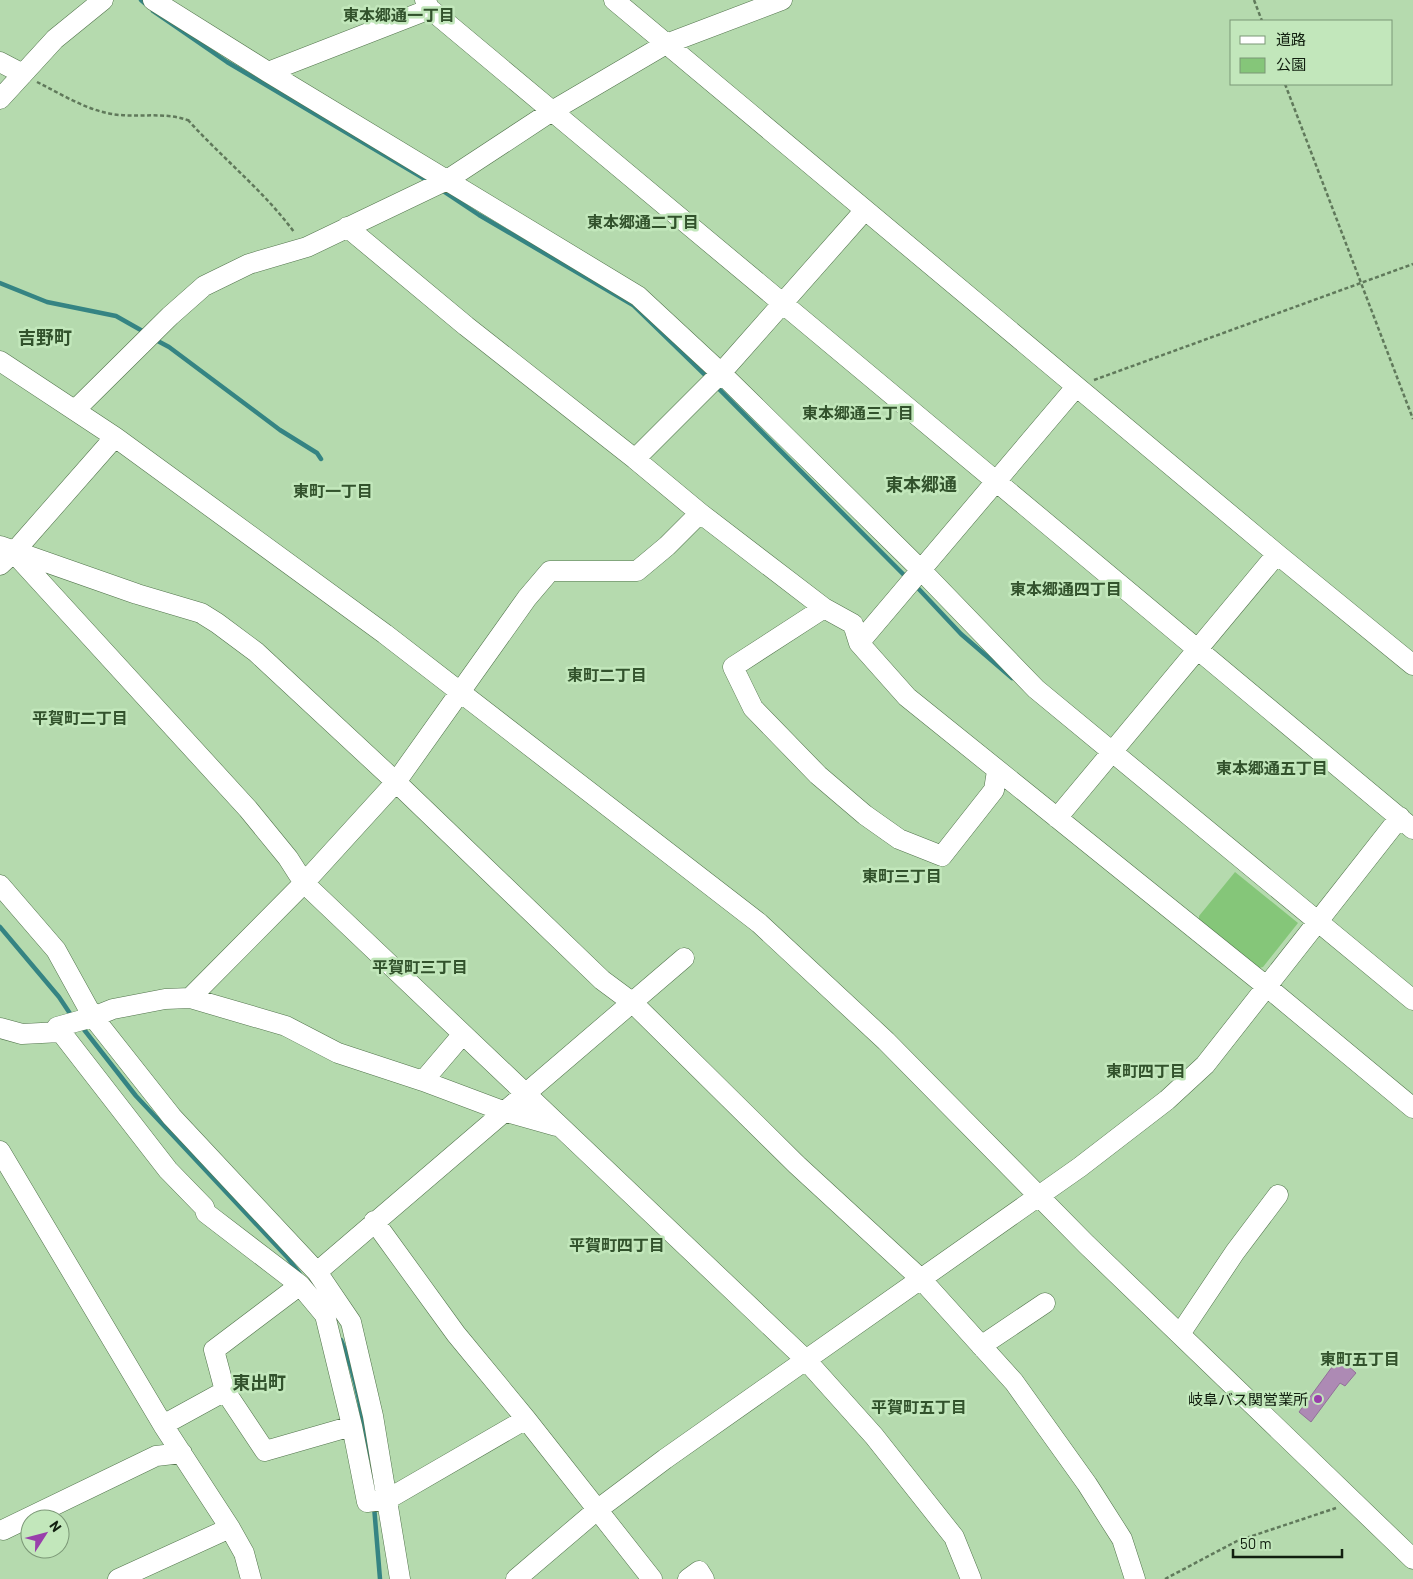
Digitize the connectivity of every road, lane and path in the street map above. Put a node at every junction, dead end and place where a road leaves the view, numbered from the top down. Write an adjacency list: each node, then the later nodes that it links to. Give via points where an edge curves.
1 (104, 0): 11 (street, via 54,39)
2 (153, 0): 10 (street)
3 (614, 0): 8 (street)
4 (782, 0): 8 (street)
5 (1254, 0): 7 (path)
6 (428, 4): 10 (street); 14 (street)
7 (1262, 20)
8 (666, 44): 14 (street); 16 (street)
9 (0, 62): 11 (street)
10 (268, 72): 15 (street)
11 (23, 74): 13 (street); 18 (path, via 78,103 118,115 178,116 190,121 219,155 280,213)
12 (1285, 85): 20 (path)
13 (0, 99)
14 (552, 111): 15 (street); 21 (street)
15 (446, 180): 17 (street); 23 (street, via 638,296)
16 (865, 210): 21 (street); 24 (street)
17 (347, 227): 18 (street); 28 (street)
18 (305, 247): 25 (street, via 249,264 204,286)
19 (1413, 264): 20 (path)
20 (1360, 282): 24 (path); 26 (path)
21 (782, 302): 23 (street); 29 (street)
22 (0, 361): 25 (street)
23 (721, 373): 28 (street); 33 (street)
24 (1076, 387): 29 (street); 31 (street)
25 (75, 410): 27 (street)
26 (1413, 420)
27 (115, 437): 32 (street); 38 (street, via 385,634)
28 (635, 459): 30 (street)
29 (995, 482): 33 (street); 36 (street)
30 (700, 513): 34 (street); 38 (street, via 637,571 550,571 526,598)
31 (1277, 554): 36 (street); 37 (street)
32 (5, 555): 41 (street, via 201,613 256,652); 44 (street, via 248,809)
33 (920, 570): 35 (street); 39 (street, via 1036,689)
34 (824, 608): 35 (street, via 853,624); 40 (street, via 733,667 753,708 818,775 898,838 942,856 994,790)
35 (859, 643): 40 (street, via 907,697)
36 (1196, 649): 39 (street); 43 (street)
37 (1413, 665)
38 (460, 694): 41 (street); 63 (street, via 759,923 886,1041)
39 (1112, 750): 42 (street); 46 (street)
40 (998, 771): 42 (street)
41 (396, 782): 44 (street); 51 (street, via 602,980)
42 (1057, 818): 48 (street)
43 (1409, 823): 46 (street)
44 (304, 883): 49 (street); 55 (street)
45 (0, 885): 52 (street, via 56,950)
46 (1318, 921): 48 (street); 50 (street)
47 (684, 958): 51 (street)
48 (1266, 986): 58 (street); 63 (street, via 1205,1065 1167,1100)
49 (190, 998): 52 (street, via 165,999 113,1009); 56 (street, via 286,1026 338,1053)
50 (1413, 1000)
51 (633, 1003): 57 (street); 66 (street, via 797,1165)
52 (93, 1017): 54 (street, via 57,1027); 65 (street, via 172,1117)
53 (0, 1028): 54 (street, via 22,1034)
54 (61, 1032): 67 (street, via 168,1170 206,1213)
55 (463, 1034): 56 (street); 57 (street)
56 (423, 1081): 59 (street)
57 (523, 1094): 59 (street); 60 (street)
58 (1413, 1108)
59 (502, 1111): 60 (street); 64 (street)
60 (558, 1126): 71 (street)
61 (0, 1151): 74 (street)
62 (1278, 1195): 69 (street)
63 (1038, 1196): 66 (street); 69 (street)
64 (374, 1221): 65 (street); 73 (street, via 456,1334)
65 (317, 1272): 77 (street, via 351,1322)
66 (921, 1279): 70 (street); 71 (street)
67 (300, 1285): 72 (street, via 214,1350); 75 (street, via 325,1315)
68 (1045, 1303): 70 (street)
69 (1180, 1334): 78 (street)
70 (981, 1346): 91 (street, via 1014,1382 1087,1484 1122,1539)
71 (806, 1360): 79 (street); 90 (street, via 874,1436 954,1537)
72 (226, 1391): 74 (street); 75 (street, via 265,1451)
73 (526, 1419): 77 (street); 79 (street)
74 (163, 1425): 76 (street)
75 (352, 1426): 77 (street, via 367,1502)
76 (182, 1453): 80 (street); 81 (street, via 156,1456)
77 (388, 1499): 85 (street)
78 (1355, 1503): 82 (street); 92 (path, via 1237,1541)
79 (597, 1510): 86 (street); 87 (street)
80 (230, 1528): 83 (street); 84 (street, via 244,1553)
81 (3, 1530)
82 (1412, 1555)
83 (118, 1579)
84 (251, 1579)
85 (400, 1579)
86 (516, 1579)
87 (652, 1579)
88 (688, 1579): 89 (street, via 699,1571)
89 (704, 1579)
90 (971, 1579)
91 (1135, 1579)
92 (1165, 1579)

